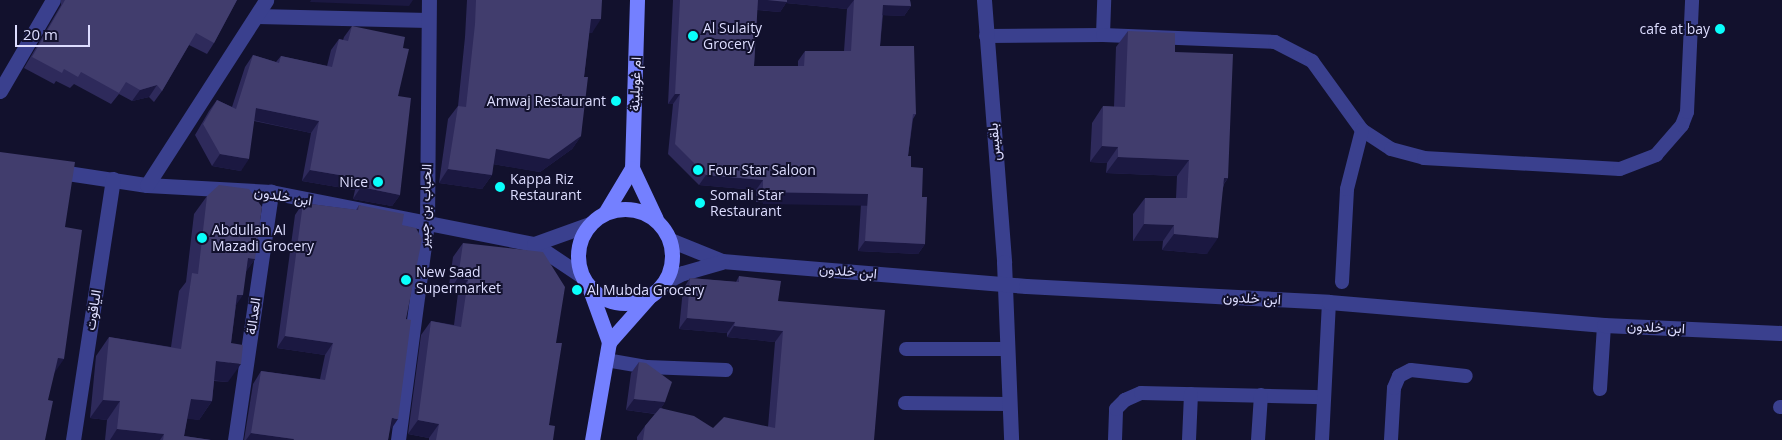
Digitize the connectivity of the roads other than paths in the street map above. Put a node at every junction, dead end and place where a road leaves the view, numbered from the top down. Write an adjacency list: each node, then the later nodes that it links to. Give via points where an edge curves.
1 (52, 0): 12 (street)
2 (266, 0): 8 (street)
3 (428, 0): 9 (street, الحباب بن جبير)
4 (637, 0): 14 (street, ام غويلينة)
5 (984, 0): 11 (street, بلقيس)
6 (1104, 0): 10 (lane)
7 (1692, 0): 13 (lane, via 1687,112 1666,147 1645,162 1620,169 1424,158 1390,149)
8 (257, 16): 9 (street); 17 (street)
9 (428, 20): 21 (street, الحباب بن جبير)
10 (1103, 35): 11 (lane); 13 (lane, via 1262,40 1288,46 1322,71)
11 (986, 36): 29 (street, بلقيس, via 1004,262)
12 (0, 91)
13 (1362, 130): 28 (lane, via 1347,189)
14 (632, 168): 19 (street, ام غويلينة); 20 (street, ام غويلينة)
15 (38, 169): 16 (street, ابن خلدون)
16 (113, 179): 17 (street, ابن خلدون); 46 (street, الياقوت)
17 (147, 185): 18 (street, ابن خلدون)
18 (271, 192): 21 (street, ابن خلدون); 47 (street, العدالة)
19 (605, 213): 20 (street, via 623,209 640,211); 22 (street)
20 (656, 219): 23 (street)
21 (426, 224): 24 (street, ابن خلدون); 48 (street, الحباب بن جبير)
22 (590, 224): 24 (street); 26 (street, via 581,240 578,258)
23 (670, 240): 25 (street, ابن خلدون); 27 (street, via 672,261)
24 (534, 244): 26 (street, ابن خلدون)
25 (722, 261): 27 (street, ابن خلدون, via 683,272); 29 (street, ابن خلدون)
26 (585, 280): 30 (street, via 601,296 616,302 633,302); 34 (street)
27 (665, 282): 30 (street)
28 (1342, 282)
29 (1002, 284): 31 (street, ابن خلدون); 36 (street, بلقيس)
30 (649, 297): 34 (street)
31 (1329, 302): 32 (street, ابن خلدون); 43 (lane)
32 (1604, 325): 33 (street, ابن خلدون); 40 (lane)
33 (1782, 333)
34 (609, 342): 37 (street)
35 (906, 349): 36 (lane)
36 (1006, 349): 45 (street, بلقيس)
37 (606, 360): 38 (lane, via 646,367); 49 (street)
38 (726, 370)
39 (1466, 376): 55 (lane, via 1411,370 1399,376 1394,388)
40 (1600, 389)
41 (1191, 394): 42 (lane); 51 (lane, via 1141,392 1125,400 1116,409); 52 (lane)
42 (1260, 395): 43 (lane); 53 (lane)
43 (1324, 397): 54 (lane)
44 (905, 403): 45 (lane)
45 (1009, 404): 50 (street, بلقيس)
46 (73, 440)
47 (235, 440)
48 (398, 440)
49 (592, 440)
50 (1011, 440)
51 (1115, 440)
52 (1189, 440)
53 (1258, 440)
54 (1322, 440)
55 (1391, 440)

